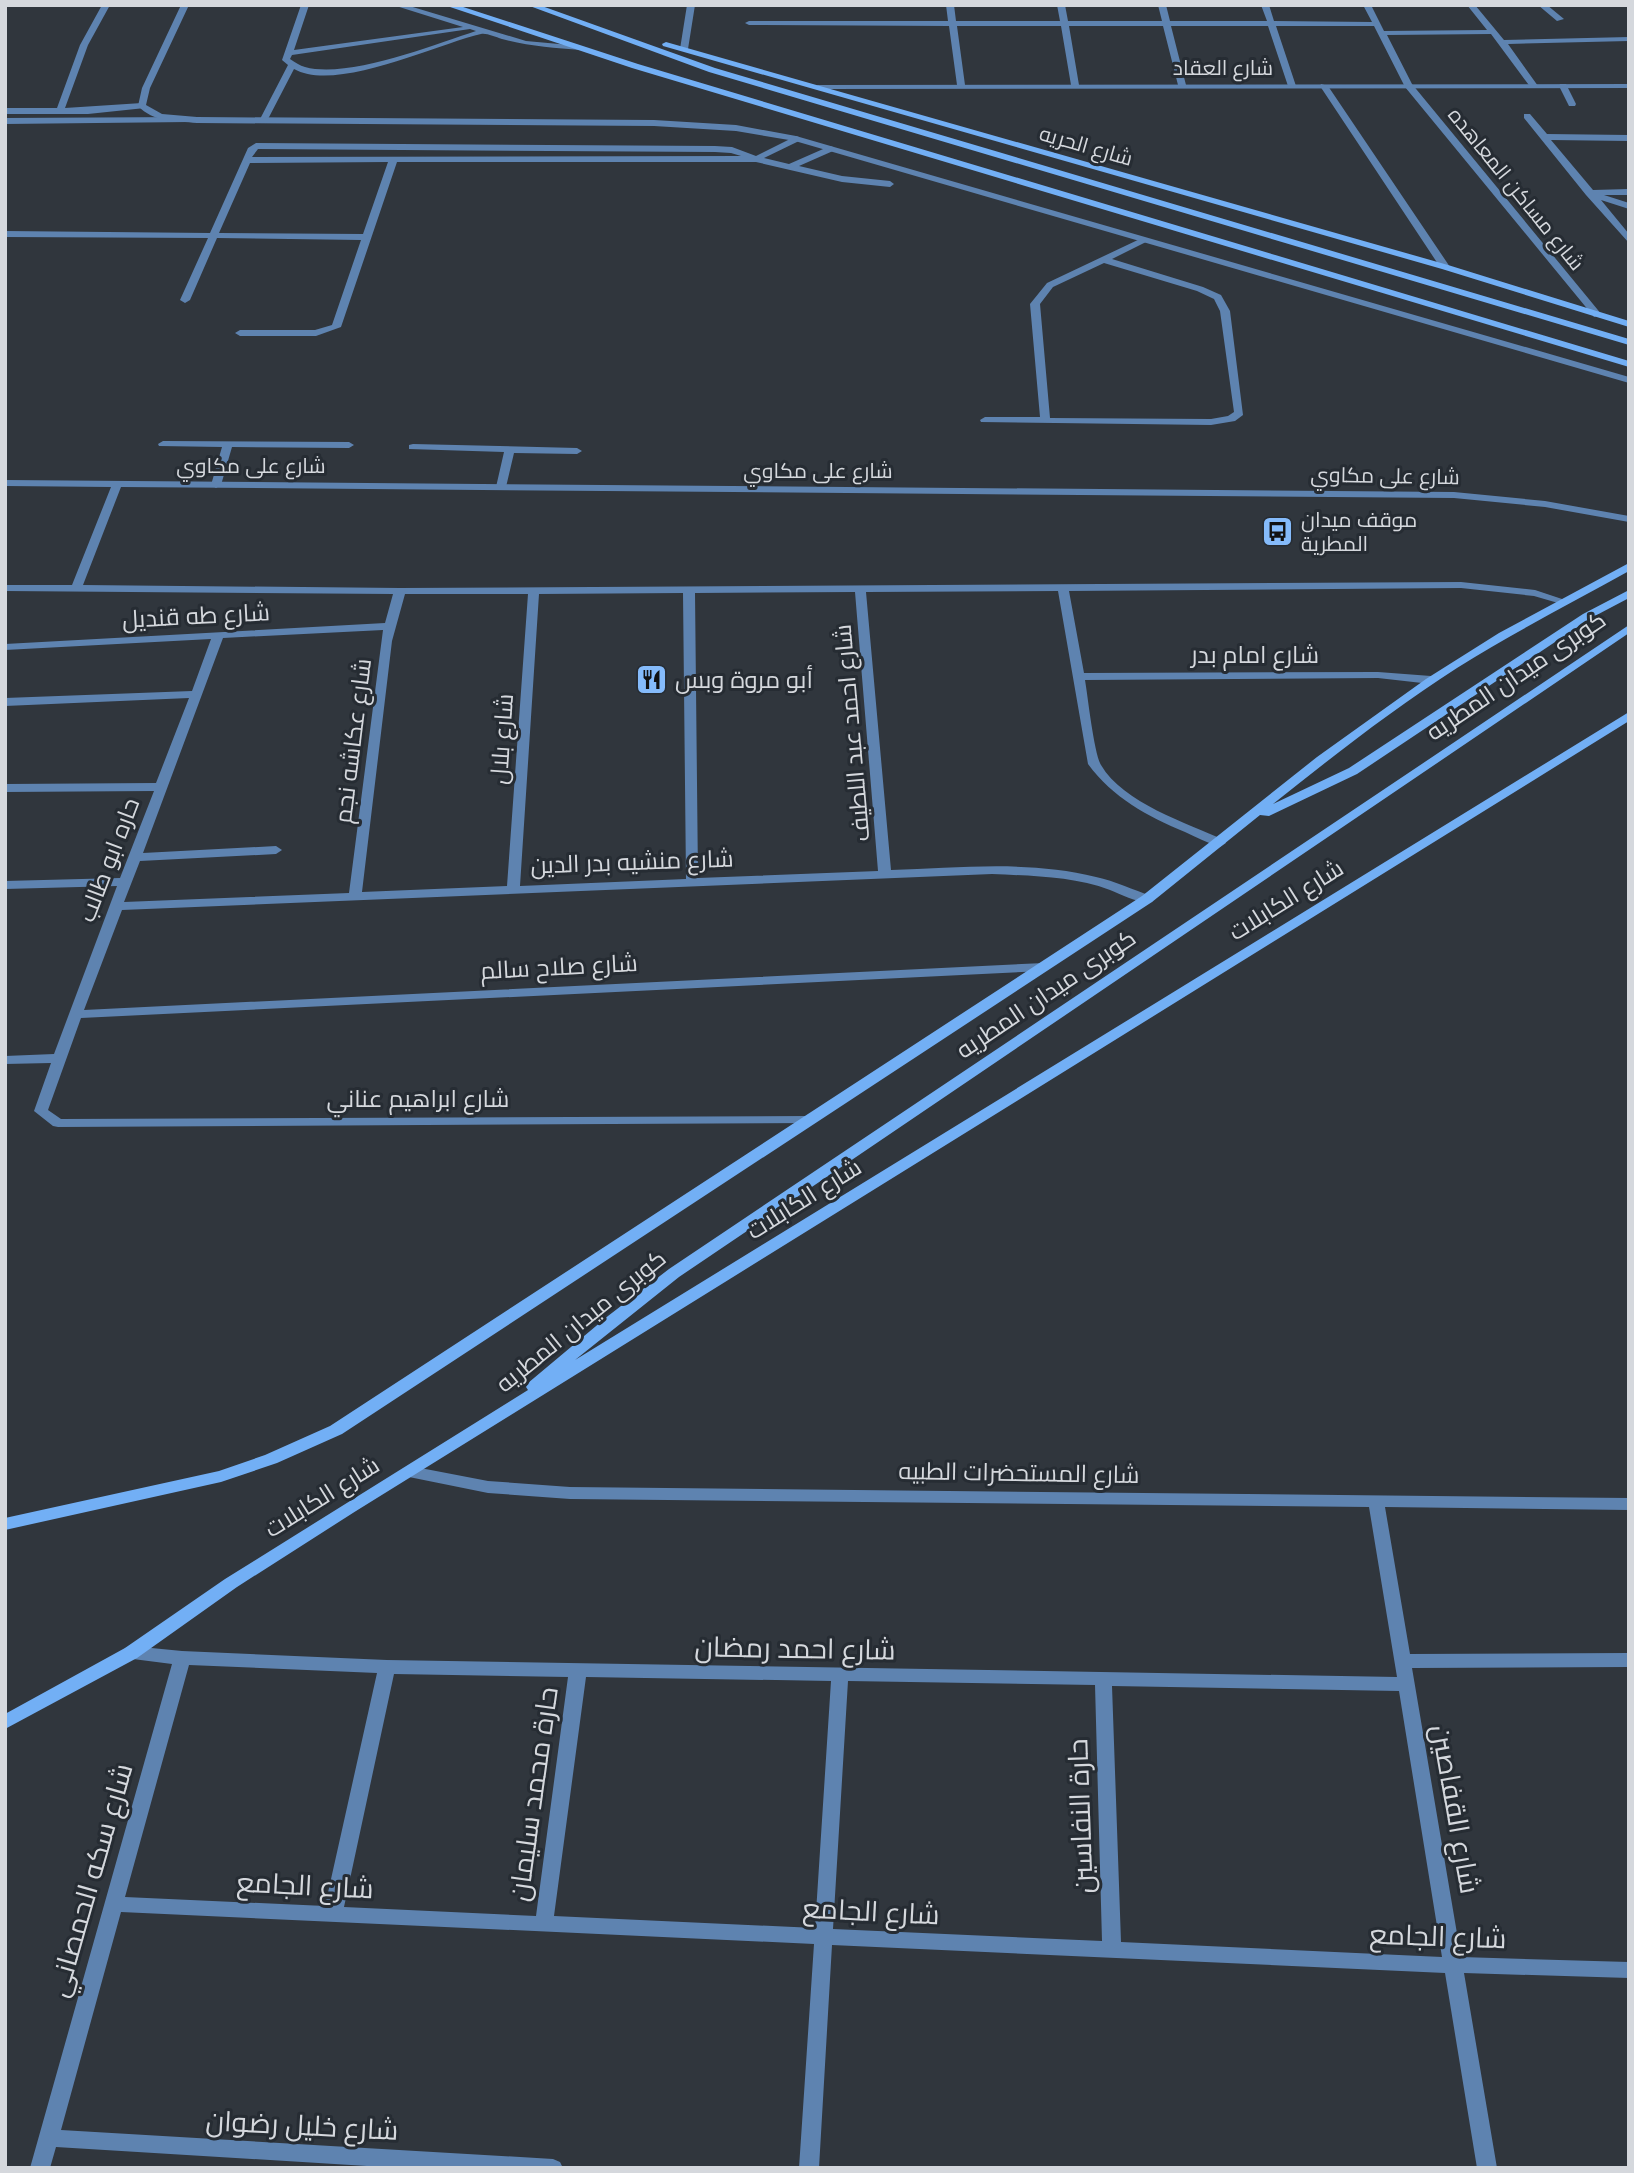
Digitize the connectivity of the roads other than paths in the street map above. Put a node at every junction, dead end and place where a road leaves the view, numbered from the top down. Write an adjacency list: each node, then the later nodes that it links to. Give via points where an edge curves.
1 (106, 5): 45 (street)
2 (185, 5): 43 (street)
3 (304, 5): 30 (street)
4 (397, 5): 22 (street)
5 (448, 5): 28 (main road)
6 (532, 5): 29 (main road, شارع الحريه); 73 (main road, via 723,73)
7 (691, 5): 29 (street)
8 (950, 5): 17 (street)
9 (1061, 5): 18 (street)
10 (1162, 5): 19 (street)
11 (1265, 5): 20 (street)
12 (1367, 5): 21 (street, شارع مساكن المعاهده)
13 (1471, 5): 25 (street)
14 (1542, 5): 15 (street)
15 (1560, 19)
16 (748, 23): 17 (street)
17 (953, 23): 18 (street); 32 (street)
18 (1064, 24): 19 (street); 33 (street)
19 (1167, 24): 20 (street); 34 (street)
20 (1272, 24): 21 (street); 36 (street)
21 (1378, 24): 24 (street, شارع مساكن المعاهده)
22 (472, 28): 23 (street); 30 (street)
23 (483, 31): 28 (street, via 525,43); 31 (street, via 367,68 317,72)
24 (1383, 33): 25 (street); 35 (street, شارع مساكن المعاهده)
25 (1494, 33): 27 (street)
26 (1629, 39): 27 (street)
27 (1502, 42): 38 (street)
28 (581, 48): 74 (main road)
29 (684, 49): 41 (main road, شارع الحريه)
30 (288, 53): 31 (street, via 286,60)
31 (291, 66): 49 (street)
32 (961, 85): 33 (street, شارع العقاد); 41 (street, شارع العقاد)
33 (1075, 85): 34 (street, شارع العقاد)
34 (1182, 85): 36 (street, شارع العقاد)
35 (1408, 85): 37 (street, شارع العقاد); 38 (street, شارع العقاد); 70 (street, شارع مساكن المعاهده)
36 (1292, 86): 37 (street, شارع العقاد)
37 (1324, 86): 68 (street)
38 (1534, 86): 39 (street, شارع العقاد)
39 (1563, 86): 40 (street, شارع العقاد); 42 (street)
40 (1629, 86)
41 (818, 87): 68 (main road, شارع الحريه)
42 (1572, 104)
43 (142, 106): 45 (street); 47 (street, via 162,117)
44 (5, 111): 45 (street)
45 (60, 111)
46 (1527, 116): 50 (street)
47 (197, 120): 48 (street); 49 (street)
48 (5, 121)
49 (263, 121): 52 (street, via 694,124)
50 (1544, 137): 51 (street); 60 (street)
51 (1629, 138)
52 (796, 139): 53 (street); 54 (street)
53 (830, 149): 57 (street); 66 (street)
54 (756, 159): 55 (street, via 715,149 260,146 252,148); 56 (street); 57 (street)
55 (248, 160): 56 (street); 64 (street)
56 (393, 161): 65 (street)
57 (790, 167): 58 (street)
58 (890, 184)
59 (1629, 192): 60 (street)
60 (1590, 194): 61 (street); 63 (street)
61 (1629, 206)
62 (5, 234): 64 (street)
63 (1626, 235)
64 (214, 236): 65 (street); 69 (street)
65 (368, 237): 72 (street, via 336,327 316,333)
66 (1145, 240): 67 (street); 75 (street)
67 (1102, 259): 77 (street, via 1050,285 1035,304); 77 (street, via 1218,297 1225,312 1239,413 1211,422)
68 (1445, 267): 70 (main road, شارع الحريه)
69 (185, 300)
70 (1597, 315): 71 (main road, شارع الحريه)
71 (1629, 324)
72 (240, 333)
73 (1629, 342)
74 (1629, 364)
75 (1629, 380)
76 (985, 420): 77 (street)
77 (1045, 420)
78 (163, 444): 79 (street)
79 (228, 444): 80 (street); 86 (street)
80 (349, 445)
81 (413, 447): 82 (street)
82 (510, 449): 83 (street); 87 (street)
83 (578, 451)
84 (5, 483): 85 (street, شارع على مكاوي)
85 (117, 484): 86 (street, شارع على مكاوي); 92 (street)
86 (216, 485): 87 (street, شارع على مكاوي)
87 (501, 487): 88 (street, شارع على مكاوي, via 1454,495)
88 (1629, 519)
89 (1629, 566): 98 (main road, شارع الكابلات)
90 (5, 588): 92 (street)
91 (1063, 588): 93 (street); 98 (street, via 1461,586 1535,593); 103 (street)
92 (76, 589): 96 (street)
93 (860, 589): 94 (street); 114 (street, شارع احمد عبد اللطيف)
94 (689, 590): 95 (street); 116 (street)
95 (534, 591): 96 (street); 118 (street, شارع بلال)
96 (400, 592): 99 (street, شارع عكاشه نجم)
97 (1629, 593): 110 (main road, كوبرى ميدان المطريه, via 1353,771)
98 (1565, 602): 104 (main road, شارع الكابلات)
99 (388, 626): 101 (street, شارع طه قنديل); 119 (street, شارع عكاشه نجم)
100 (1626, 629): 128 (main road, كوبرى ميدان المطريه, via 674,1273)
101 (218, 636): 102 (street, شارع طه قنديل); 105 (street, حاره ابو طالب)
102 (5, 647)
103 (1078, 677): 104 (street, شارع امام بدر, via 1378,675); 111 (street, via 1094,764 1107,783 1140,806)
104 (1431, 680): 110 (main road, شارع الكابلات, via 1323,758)
105 (196, 694): 106 (street); 109 (street, حاره ابو طالب)
106 (5, 702)
107 (1629, 716): 128 (main road, شارع الكابلات)
108 (5, 788): 109 (street)
109 (161, 788): 113 (street, حاره ابو طالب)
110 (1248, 820): 111 (main road, شارع الكابلات)
111 (1220, 843): 120 (main road, شارع الكابلات)
112 (276, 850): 113 (street)
113 (136, 857): 115 (street, حاره ابو طالب)
114 (886, 874): 116 (street, شارع منشيه بدر الدين); 120 (street, شارع منشيه بدر الدين, via 1052,873 1094,880)
115 (125, 882): 117 (street); 121 (street, حاره ابو طالب)
116 (692, 882): 118 (street, شارع منشيه بدر الدين)
117 (5, 886)
118 (513, 890): 119 (street, شارع منشيه بدر الدين)
119 (355, 896): 121 (street, شارع منشيه بدر الدين)
120 (1147, 899): 122 (main road, شارع الكابلات)
121 (116, 906): 123 (street, حاره ابو طالب)
122 (1044, 967): 123 (street, شارع صلاح سالم); 127 (main road, شارع الكابلات)
123 (75, 1014): 124 (street, حاره ابو طالب)
124 (59, 1058): 125 (street); 126 (street, حاره ابو طالب)
125 (5, 1060)
126 (43, 1101): 127 (street, شارع ابراهيم عناني, via 41,1111 58,1123)
127 (810, 1120): 132 (main road, شارع الكابلات, via 336,1430 221,1476)
128 (502, 1415): 129 (main road, شارع الكابلات)
129 (410, 1472): 130 (street, شارع المستحضرات الطبيه, via 488,1487 570,1493); 133 (main road, شارع الكابلات, via 241,1577)
130 (1376, 1502): 131 (street, شارع المستحضرات الطبيه); 136 (street, شارع القفاصين)
131 (1629, 1504)
132 (5, 1524)
133 (131, 1653): 134 (street); 142 (main road, شارع الكابلات)
134 (182, 1658): 137 (street, شارع احمد رمضان); 143 (street, شارع سكه الحمصاني)
135 (1629, 1660): 136 (street)
136 (1402, 1661): 141 (street, شارع القفاصين)
137 (387, 1667): 138 (street, شارع احمد رمضان); 144 (street)
138 (578, 1670): 139 (street, شارع احمد رمضان); 145 (street, حارة محمد سليمان)
139 (840, 1675): 140 (street, شارع احمد رمضان); 146 (street)
140 (1103, 1679): 141 (street, شارع احمد رمضان); 147 (street, حارة النفاسين)
141 (1406, 1684): 148 (street, شارع القفاصين)
142 (5, 1722)
143 (112, 1904): 144 (street, شارع الجامع); 150 (street, شارع سكه الحمصاني)
144 (332, 1914): 145 (street, شارع الجامع)
145 (544, 1924): 146 (street, شارع الجامع)
146 (824, 1937): 147 (street, شارع الجامع); 153 (street)
147 (1112, 1950): 148 (street, شارع الجامع)
148 (1454, 1965): 149 (street, شارع الجامع); 154 (street, شارع القفاصين)
149 (1629, 1970)
150 (48, 2138): 151 (street, شارع سكه الحمصاني); 152 (street, شارع خليل رضوان)
151 (40, 2168)
152 (553, 2168)
153 (809, 2168)
154 (1487, 2168)

